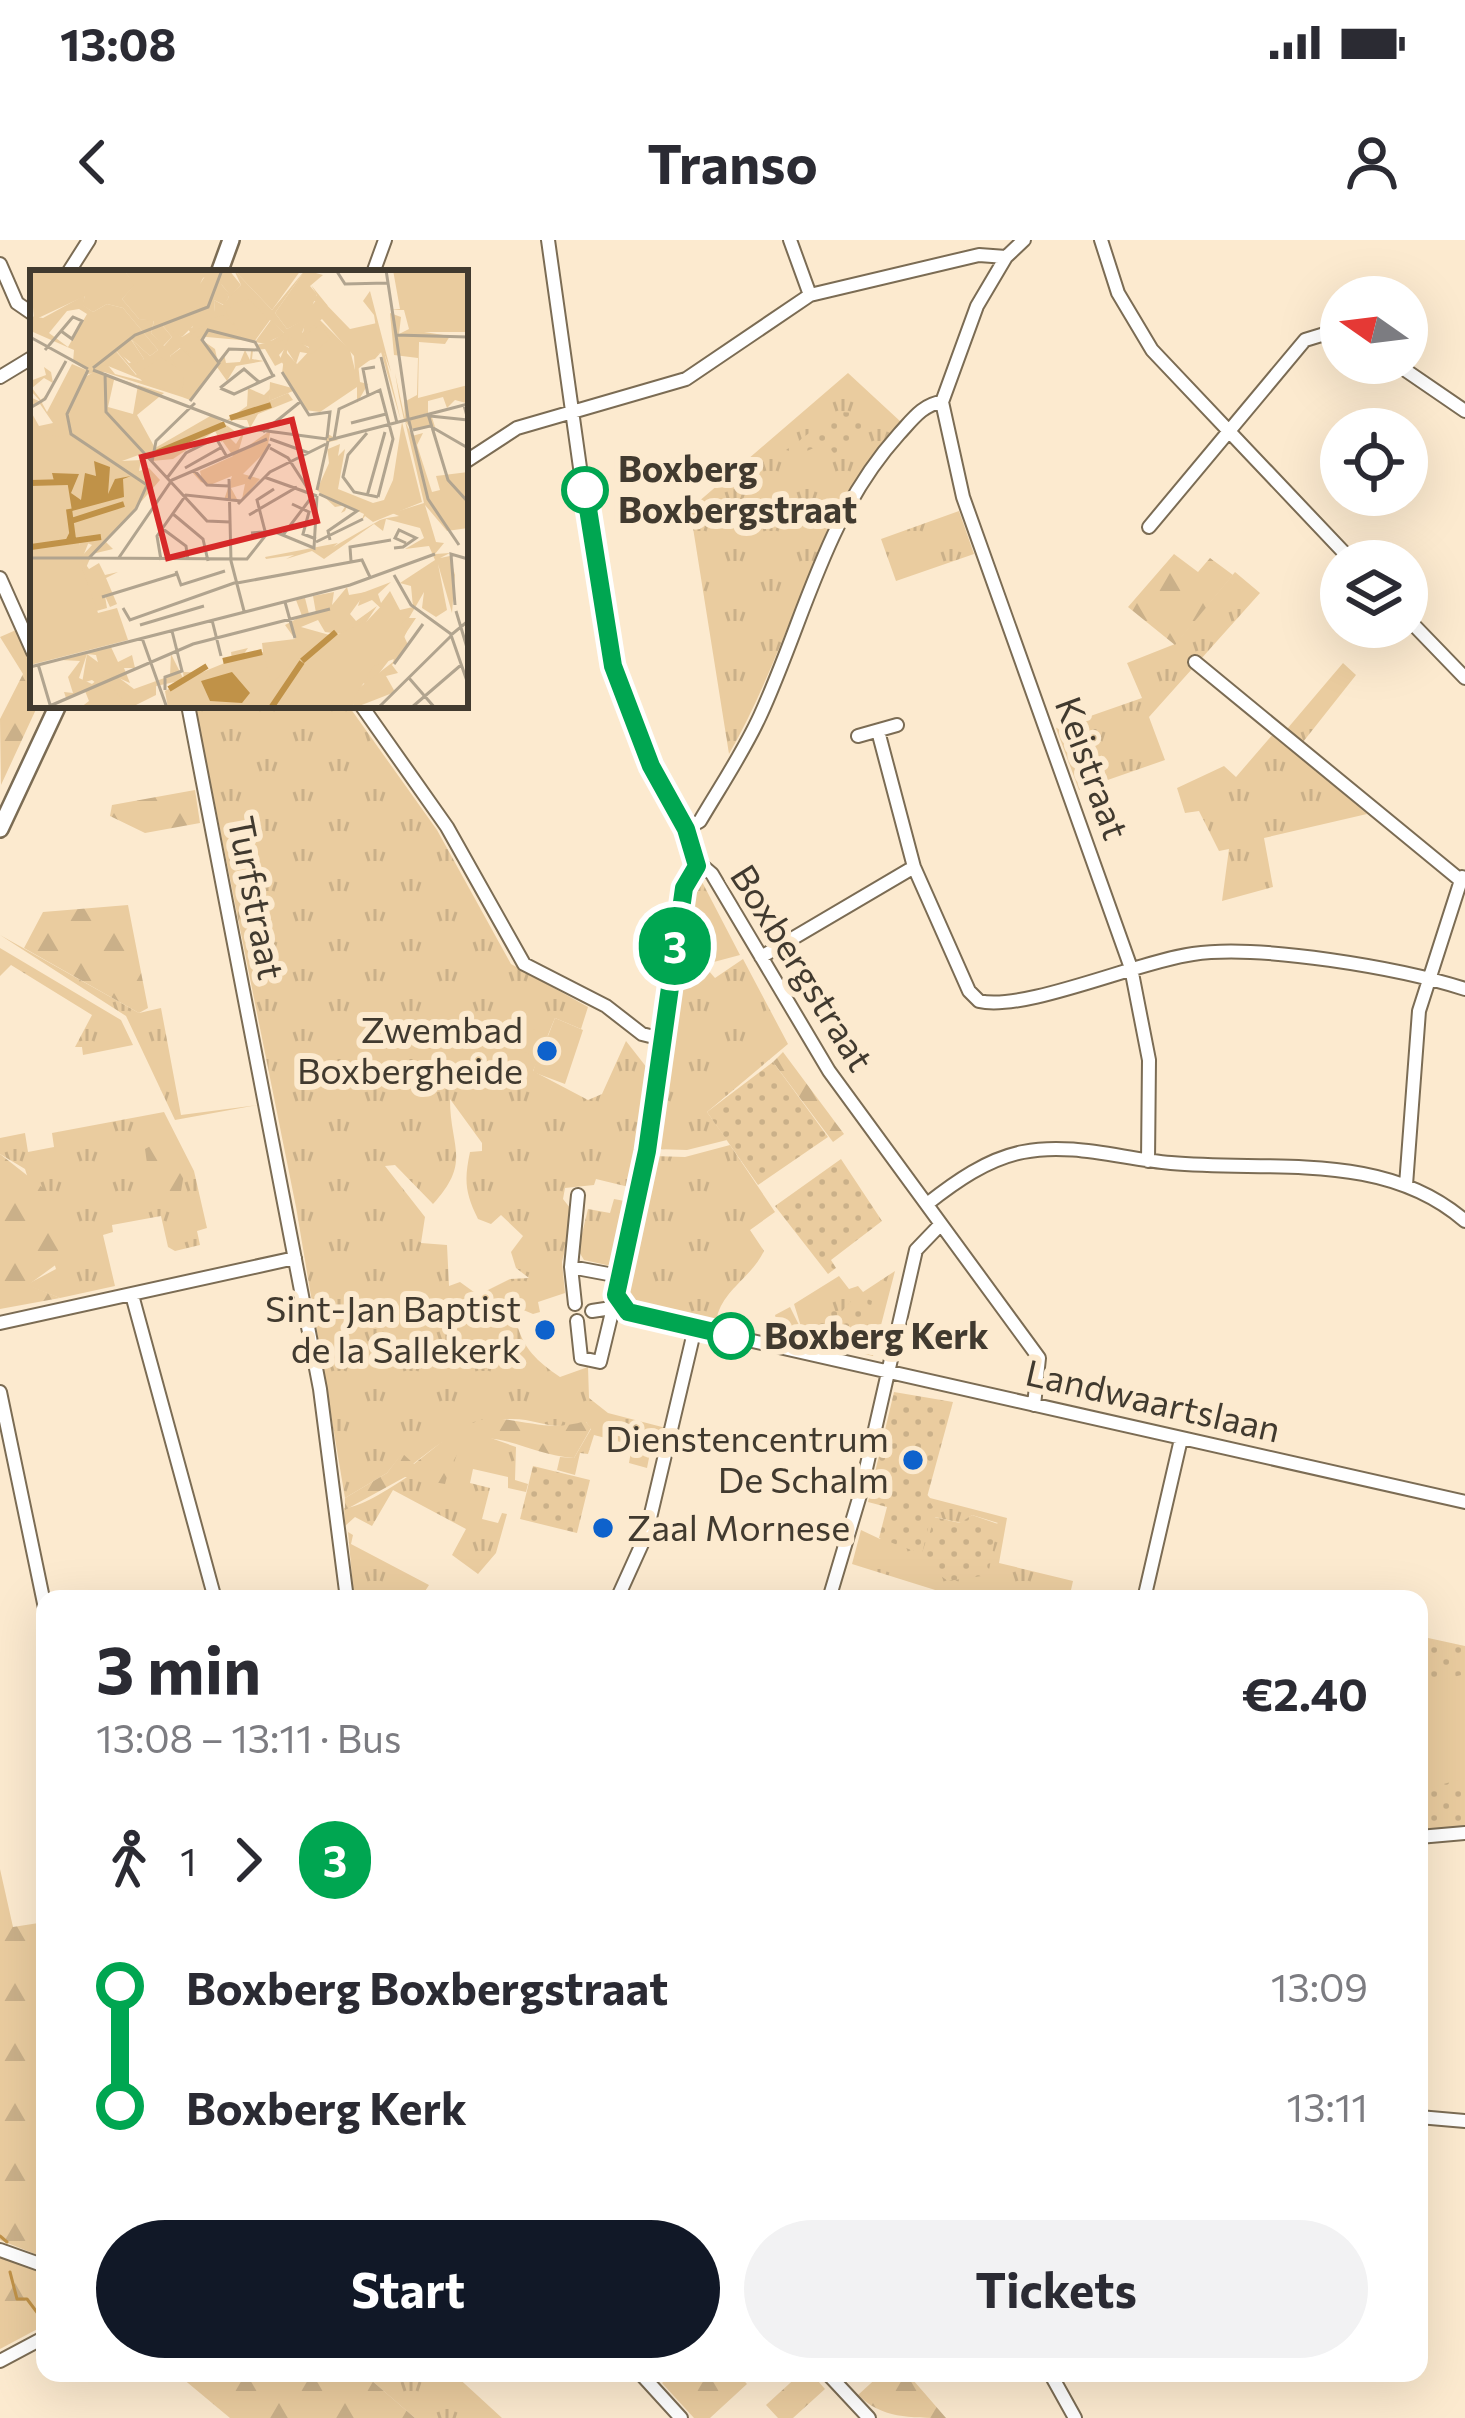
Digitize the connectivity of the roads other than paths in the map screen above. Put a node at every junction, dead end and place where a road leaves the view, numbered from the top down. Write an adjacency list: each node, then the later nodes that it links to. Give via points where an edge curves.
1 (89, 240): 10 (street)
2 (231, 240): 11 (street)
3 (385, 240): 12 (street)
4 (548, 240): 21 (street, Boxbergstraat)
5 (790, 240): 13 (street)
6 (1024, 240): 8 (street)
7 (1101, 240): 22 (street, via 1118,293 1152,350)
8 (1006, 257): 13 (street, via 991,252); 19 (street, via 968,325)
9 (0, 264): 14 (street, via 17,303)
10 (71, 270)
11 (220, 270)
12 (374, 270)
13 (810, 296): 21 (street, via 686,379)
14 (30, 312)
15 (1320, 332): 22 (street)
16 (30, 359): 17 (street)
17 (0, 377)
18 (1426, 384): 20 (street)
19 (942, 403): 38 (street, via 916,416 857,487 757,722 700,821); 43 (street, Keistraat, via 963,497)
20 (1465, 411)
21 (576, 412): 23 (street, via 517,428); 38 (street, Boxbergstraat, via 613,666 651,766)
22 (1227, 428): 24 (street); 25 (street)
23 (468, 460)
24 (1149, 527)
25 (1332, 540)
26 (0, 578): 28 (street)
27 (1428, 640): 30 (street)
28 (30, 645)
29 (1195, 662): 41 (street)
30 (1465, 678)
31 (57, 708): 37 (street)
32 (189, 708): 53 (street, Turfstraat)
33 (363, 708): 46 (street, via 447,826 524,964)
34 (897, 725): 35 (street)
35 (878, 731): 36 (street); 40 (street)
36 (858, 736)
37 (0, 829)
38 (686, 829): 39 (street, Boxbergstraat)
39 (697, 866): 42 (street, Boxbergstraat, via 712,874); 46 (street, via 684,888)
40 (914, 867): 42 (street); 43 (street, via 979,1001)
41 (1462, 877): 44 (street)
42 (761, 957): 50 (street, Boxbergstraat, via 829,1071)
43 (1131, 968): 44 (street, via 1226,952); 47 (street, Keistraat, via 1149,1060)
44 (1426, 979): 45 (street); 48 (street)
45 (1465, 989)
46 (662, 1040): 55 (street)
47 (1148, 1161): 48 (street, via 1356,1172); 50 (street, via 1058,1148 1019,1152)
48 (1406, 1185): 51 (street)
49 (578, 1195): 54 (street)
50 (927, 1204): 52 (street, Boxbergstraat)
51 (1465, 1221)
52 (940, 1225): 63 (street, via 916,1250); 65 (street, Boxbergstraat, via 1040,1358)
53 (295, 1258): 56 (street); 70 (street, Turfstraat)
54 (571, 1267): 55 (street); 57 (street)
55 (619, 1276): 58 (street)
56 (132, 1295): 61 (street); 69 (street)
57 (575, 1304)
58 (616, 1307): 59 (street); 60 (street, via 600,1362 581,1358); 62 (street, Landwaartslaan)
59 (592, 1311)
60 (577, 1321)
61 (0, 1323)
62 (695, 1328): 63 (street, Landwaartslaan); 71 (street, via 646,1535)
63 (890, 1372): 65 (street, Landwaartslaan); 72 (street)
64 (0, 1393): 68 (street)
65 (1034, 1406): 66 (street, Landwaartslaan)
66 (1181, 1438): 67 (street, Landwaartslaan); 73 (street)
67 (1465, 1502)
68 (41, 1590)
69 (213, 1590)
70 (346, 1590)
71 (621, 1590)
72 (832, 1590)
73 (1146, 1590)
74 (1465, 1834): 75 (street)
75 (1428, 1836)
76 (1428, 2118): 77 (street)
77 (1465, 2120)
78 (0, 2250): 79 (street)
79 (36, 2263)
80 (36, 2342): 81 (street)
81 (0, 2362)
82 (648, 2382): 85 (street)
83 (835, 2382): 86 (street)
84 (1056, 2382): 87 (street)
85 (681, 2418)
86 (869, 2418)
87 (1075, 2418)

